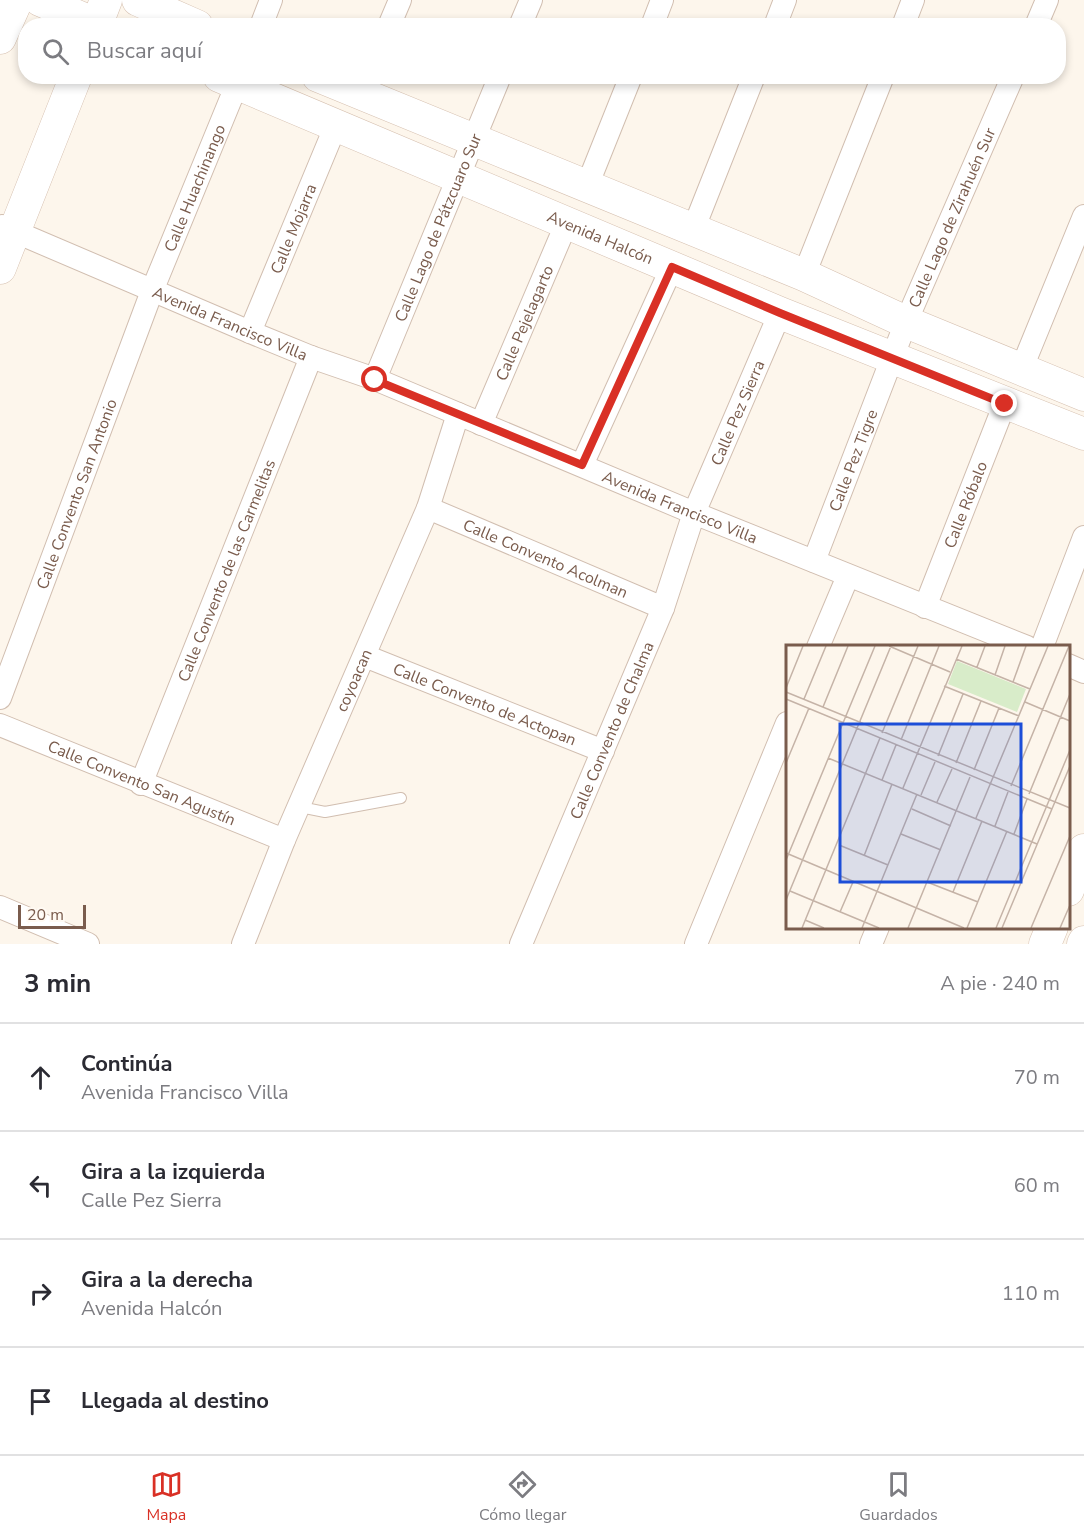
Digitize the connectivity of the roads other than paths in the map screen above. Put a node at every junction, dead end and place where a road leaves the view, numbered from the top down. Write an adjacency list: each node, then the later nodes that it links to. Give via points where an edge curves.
1 (17, 0): 20 (street)
2 (40, 0): 11 (street)
3 (138, 0): 12 (street)
4 (271, 0): 13 (street)
5 (400, 0): 14 (street)
6 (531, 0): 15 (street)
7 (662, 0): 16 (street)
8 (785, 0): 17 (street)
9 (914, 0): 18 (street)
10 (1047, 0): 19 (street)
11 (97, 18)
12 (179, 18)
13 (264, 18)
14 (392, 18)
15 (523, 18)
16 (655, 18)
17 (778, 18)
18 (906, 18)
19 (1039, 18)
20 (0, 38)
21 (72, 84): 36 (street)
22 (227, 84): 41 (street, Calle Huachinango)
23 (238, 84): 30 (street, Avenida Halcón)
24 (497, 84): 31 (street, Calle Lago de Pátzcuaro Sur)
25 (628, 84): 33 (street)
26 (751, 84): 37 (street)
27 (880, 84): 40 (street)
28 (1010, 84): 43 (street, Calle Lago de Zirahuén Sur)
29 (365, 85): 31 (street)
30 (336, 125): 32 (street, Avenida Halcón); 44 (street, Calle Mojarra)
31 (474, 140): 32 (street, Calle Lago de Pátzcuaro Sur); 33 (street)
32 (457, 177): 35 (street, Avenida Halcón); 48 (street, Calle Lago de Pátzcuaro Sur)
33 (587, 186): 37 (street)
34 (1084, 216): 47 (street)
35 (567, 222): 38 (street, Avenida Halcón); 52 (street, Calle Pejelagarto)
36 (8, 229): 39 (street); 41 (street, Avenida Francisco Villa)
37 (693, 230): 40 (street)
38 (672, 267): 42 (street, Avenida Halcón); 54 (street)
39 (0, 268)
40 (804, 275): 43 (street)
41 (152, 291): 44 (street, Avenida Francisco Villa); 69 (street, Calle Convento San Antonio)
42 (780, 313): 46 (street, Avenida Halcón); 56 (street, Calle Pez Sierra)
43 (906, 322): 46 (street, Calle Lago de Zirahuén Sur); 47 (street)
44 (250, 332): 45 (street, Avenida Francisco Villa)
45 (311, 357): 48 (street, Avenida Francisco Villa); 73 (street, Calle Convento de las Carmelitas)
46 (892, 359): 50 (street, Avenida Halcón); 58 (street, Calle Pez Tigre)
47 (1021, 370): 49 (street)
48 (375, 380): 51 (street, Avenida Francisco Villa)
49 (1084, 395)
50 (1005, 404): 53 (street, Avenida Halcón); 60 (street, Calle Róbalo)
51 (458, 414): 52 (street, Avenida Francisco Villa); 55 (street, coyoacan)
52 (481, 424): 54 (street, Avenida Francisco Villa)
53 (1084, 434)
54 (582, 465): 56 (street, Avenida Francisco Villa)
55 (428, 508): 61 (street, Calle Convento Acolman); 66 (street, coyoacan)
56 (694, 513): 58 (street, Avenida Francisco Villa); 61 (street, Calle Convento de Chalma)
57 (1084, 537): 65 (street)
58 (814, 561): 59 (street, Avenida Francisco Villa)
59 (848, 576): 60 (street, Avenida Francisco Villa); 63 (street)
60 (925, 607): 62 (street, Avenida Francisco Villa)
61 (663, 608): 72 (street, Calle Convento de Chalma)
62 (997, 641): 64 (street, Avenida Francisco Villa)
63 (819, 645)
64 (1017, 645)
65 (1043, 645)
66 (365, 656): 72 (street, Calle Convento de Actopan); 75 (street, coyoacan)
67 (1069, 665): 68 (street)
68 (1084, 672)
69 (0, 698)
70 (0, 725): 73 (street, Calle Convento San Agustín)
71 (786, 725): 85 (street)
72 (603, 751): 83 (street, Calle Convento de Chalma)
73 (141, 784): 76 (street, Calle Convento San Agustín)
74 (401, 798): 75 (lane, via 325,812)
75 (300, 807): 76 (street, coyoacan)
76 (284, 840): 84 (street, coyoacan)
77 (1084, 850): 78 (street)
78 (1069, 888)
79 (0, 907): 82 (street)
80 (877, 929): 86 (street)
81 (1051, 929): 87 (street)
82 (79, 942)
83 (526, 943)
84 (243, 944)
85 (696, 944)
86 (872, 944)
87 (1045, 944)

